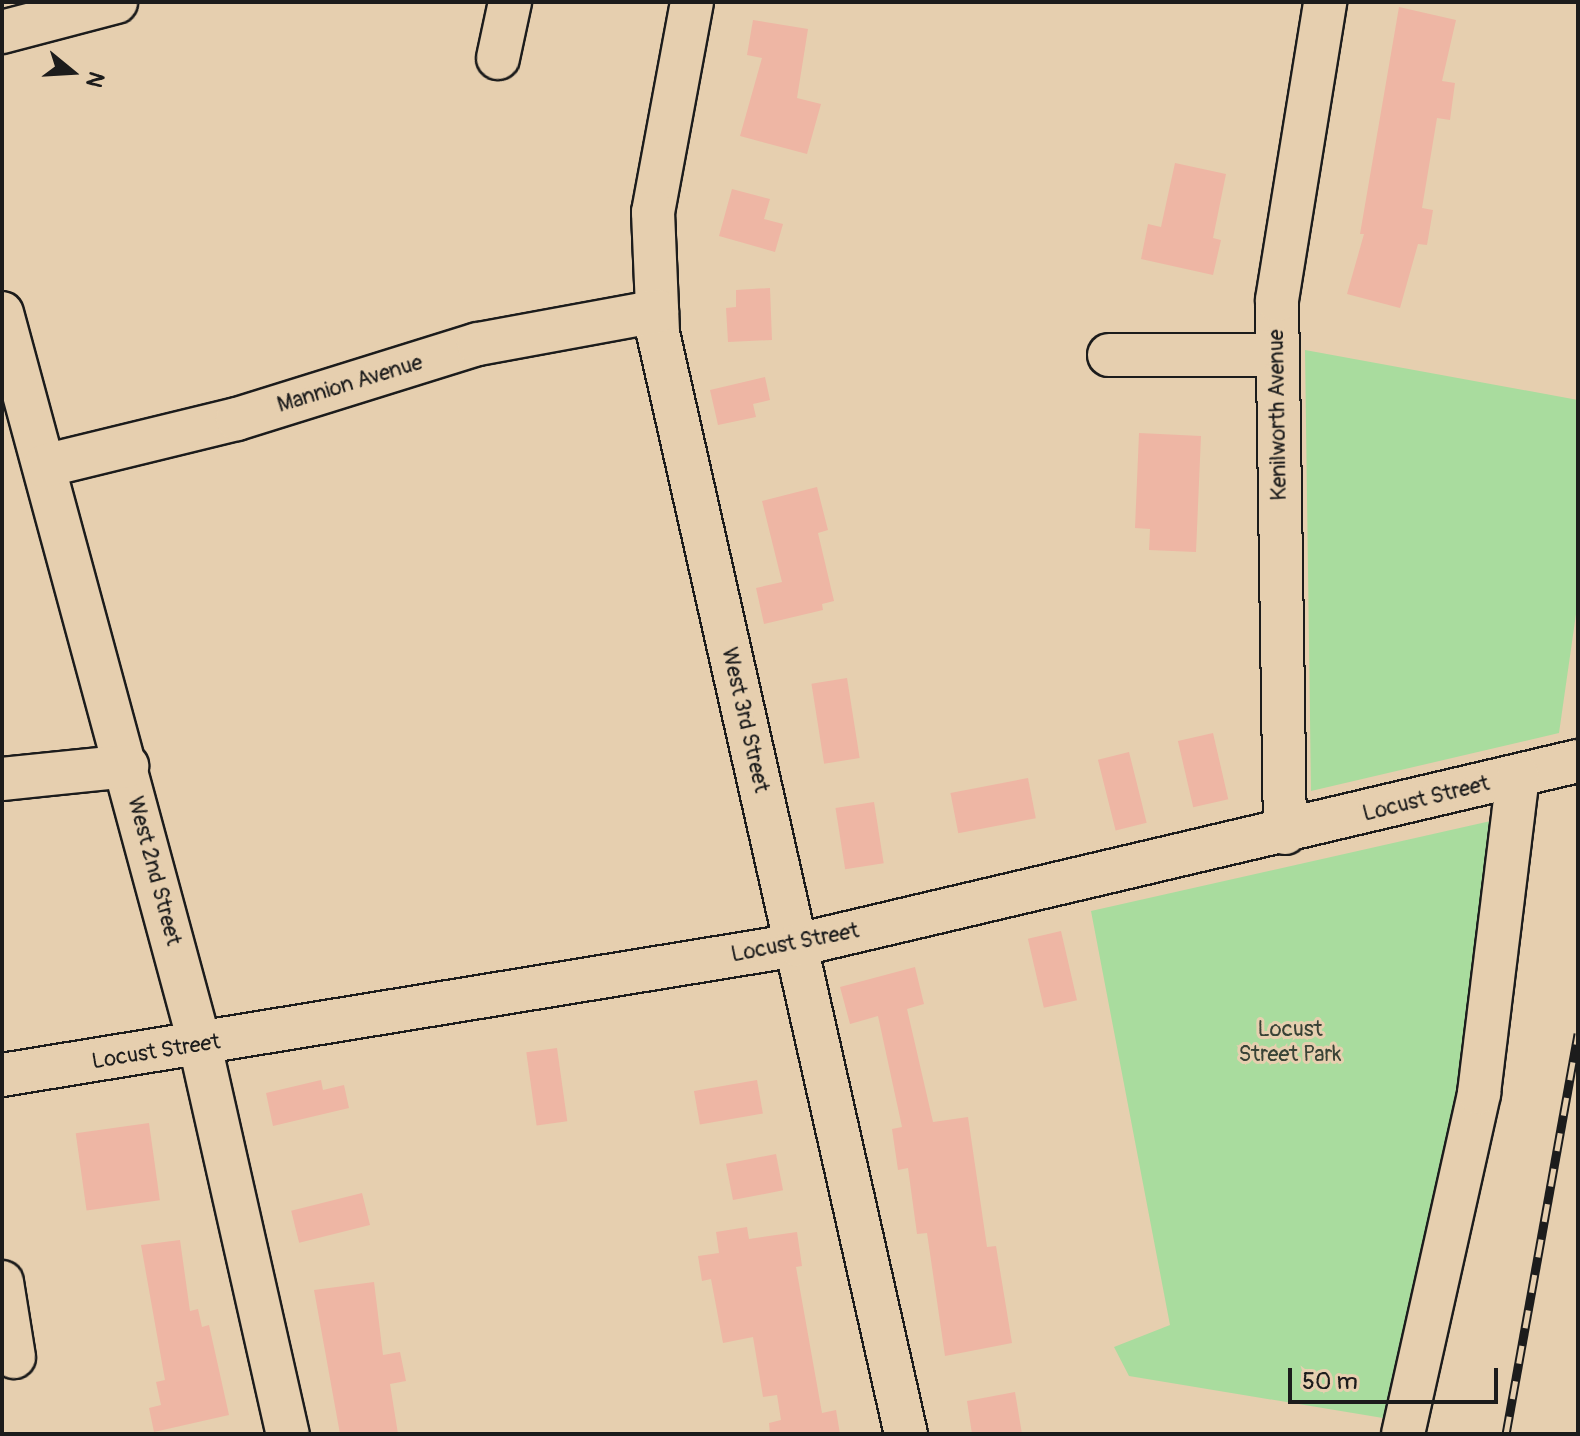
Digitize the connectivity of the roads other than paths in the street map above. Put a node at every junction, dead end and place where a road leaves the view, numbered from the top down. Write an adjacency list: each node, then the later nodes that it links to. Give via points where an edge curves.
1 (116, 2): 5 (street)
2 (510, 2): 6 (street)
3 (692, 2): 7 (street, West 3rd Street, via 653,212)
4 (1325, 2): 10 (street, Kenilworth Avenue, via 1283,244)
5 (2, 32)
6 (498, 58)
7 (657, 311): 11 (street, Mannion Avenue, via 478,344 237,419); 17 (street, West 3rd Street, via 698,525)
8 (2, 313): 11 (street, West 2nd Street)
9 (1109, 355): 10 (street)
10 (1278, 355): 16 (street, Kenilworth Avenue)
11 (44, 466): 13 (street, West 2nd Street)
12 (1578, 761): 14 (street, Locust Street)
13 (127, 766): 15 (street); 18 (street, West 2nd Street)
14 (1518, 776): 16 (street, Locust Street); 24 (street, via 1479,1093)
15 (2, 779)
16 (1285, 833): 17 (street, Locust Street)
17 (797, 945): 18 (street, Locust Street); 23 (street, West 3rd Street)
18 (200, 1045): 19 (street, Locust Street); 22 (street, West 2nd Street)
19 (2, 1075)
20 (2, 1282): 21 (street)
21 (14, 1357)
22 (288, 1434)
23 (906, 1434)
24 (1403, 1434)

